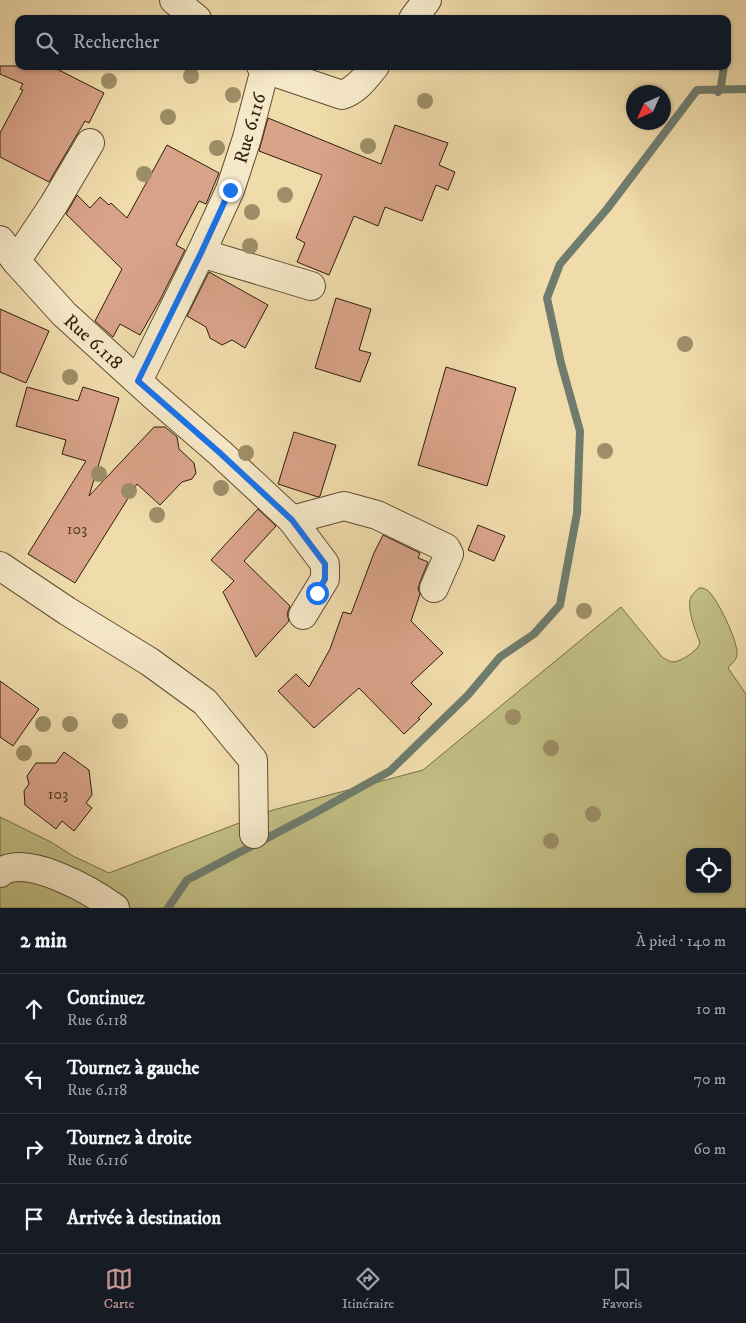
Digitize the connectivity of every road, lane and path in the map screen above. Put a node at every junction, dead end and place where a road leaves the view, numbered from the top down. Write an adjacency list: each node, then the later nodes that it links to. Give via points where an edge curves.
1 (174, 0): 3 (street)
2 (427, 0): 4 (street)
3 (192, 15)
4 (416, 15)
5 (263, 70): 10 (street, Rue 6.116, via 247,138 230,190)
6 (269, 70): 7 (street, via 342,95 351,92)
7 (372, 70)
8 (90, 143): 11 (street)
9 (0, 240): 11 (street, Rue 6.118)
10 (201, 253): 12 (street); 13 (street, Rue 6.116)
11 (16, 261): 13 (street, Rue 6.118, via 64,314)
12 (311, 286)
13 (138, 381): 14 (street, Rue 6.118)
14 (292, 520): 16 (street, via 344,506 377,515 446,548 449,554); 17 (street, Rue 6.118, via 325,564 325,579)
15 (0, 566): 18 (street, via 150,662 204,702 253,760)
16 (434, 588)
17 (303, 615)
18 (254, 834)
19 (0, 873): 20 (street, via 22,867 47,872)
20 (115, 908)

